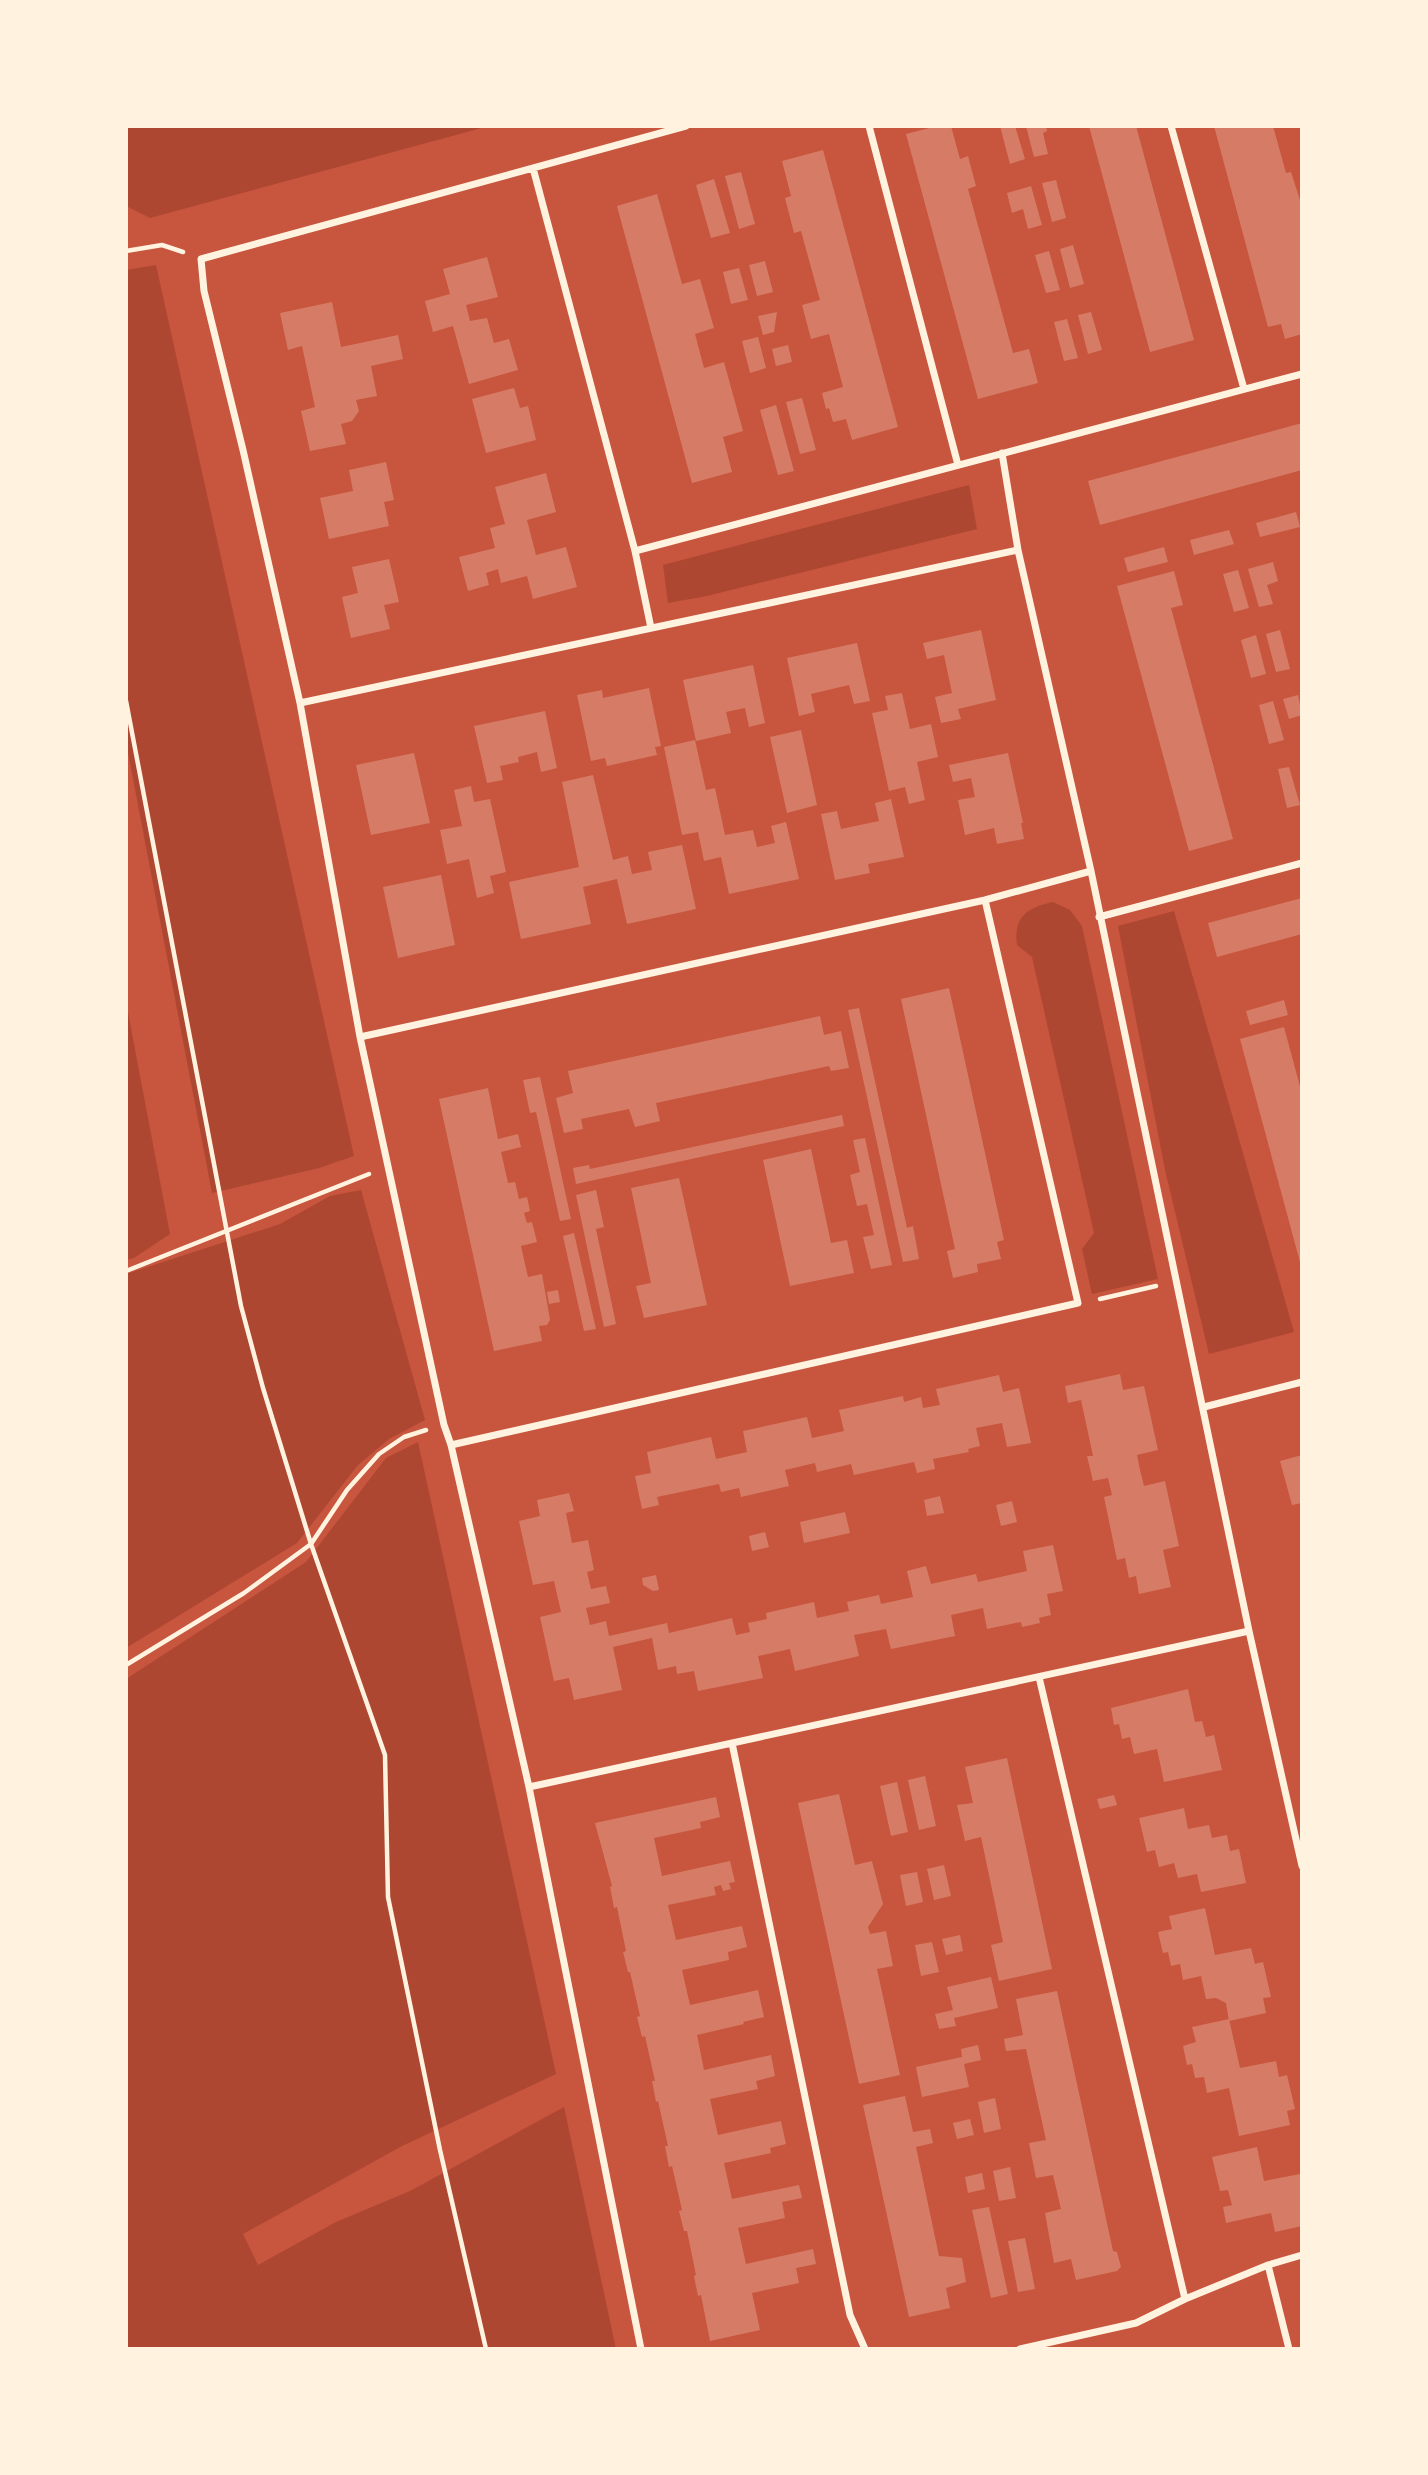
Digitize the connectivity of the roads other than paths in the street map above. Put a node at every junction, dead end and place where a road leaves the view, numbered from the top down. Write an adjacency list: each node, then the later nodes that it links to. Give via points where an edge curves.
1 (686, 126): 4 (street)
2 (869, 126): 8 (street)
3 (1171, 126): 6 (street)
4 (533, 168): 10 (street); 12 (street, via 201,259 204,291)
5 (1302, 374): 6 (street)
6 (1244, 389): 7 (street)
7 (1002, 453): 8 (street); 9 (street)
8 (958, 465): 10 (street)
9 (1018, 550): 11 (street); 14 (street)
10 (635, 551): 11 (street)
11 (651, 628): 12 (street)
12 (300, 703): 17 (street)
13 (1302, 863): 16 (street)
14 (1091, 871): 15 (street); 16 (street)
15 (985, 900): 17 (street); 20 (street, via 1078,1303)
16 (1099, 917): 19 (street)
17 (360, 1037): 20 (street)
18 (1302, 1382): 19 (street)
19 (1204, 1407): 21 (street)
20 (451, 1445): 24 (street)
21 (1249, 1631): 22 (street); 25 (street)
22 (1039, 1677): 23 (street); 28 (street)
23 (732, 1743): 24 (street); 30 (street, via 849,2315)
24 (529, 1787): 29 (street)
25 (1302, 1866)
26 (1302, 2255): 27 (street)
27 (1268, 2265): 28 (street); 32 (street)
28 (1185, 2299): 31 (street, via 1136,2323)
29 (641, 2349)
30 (865, 2349)
31 (1020, 2349)
32 (1289, 2349)

